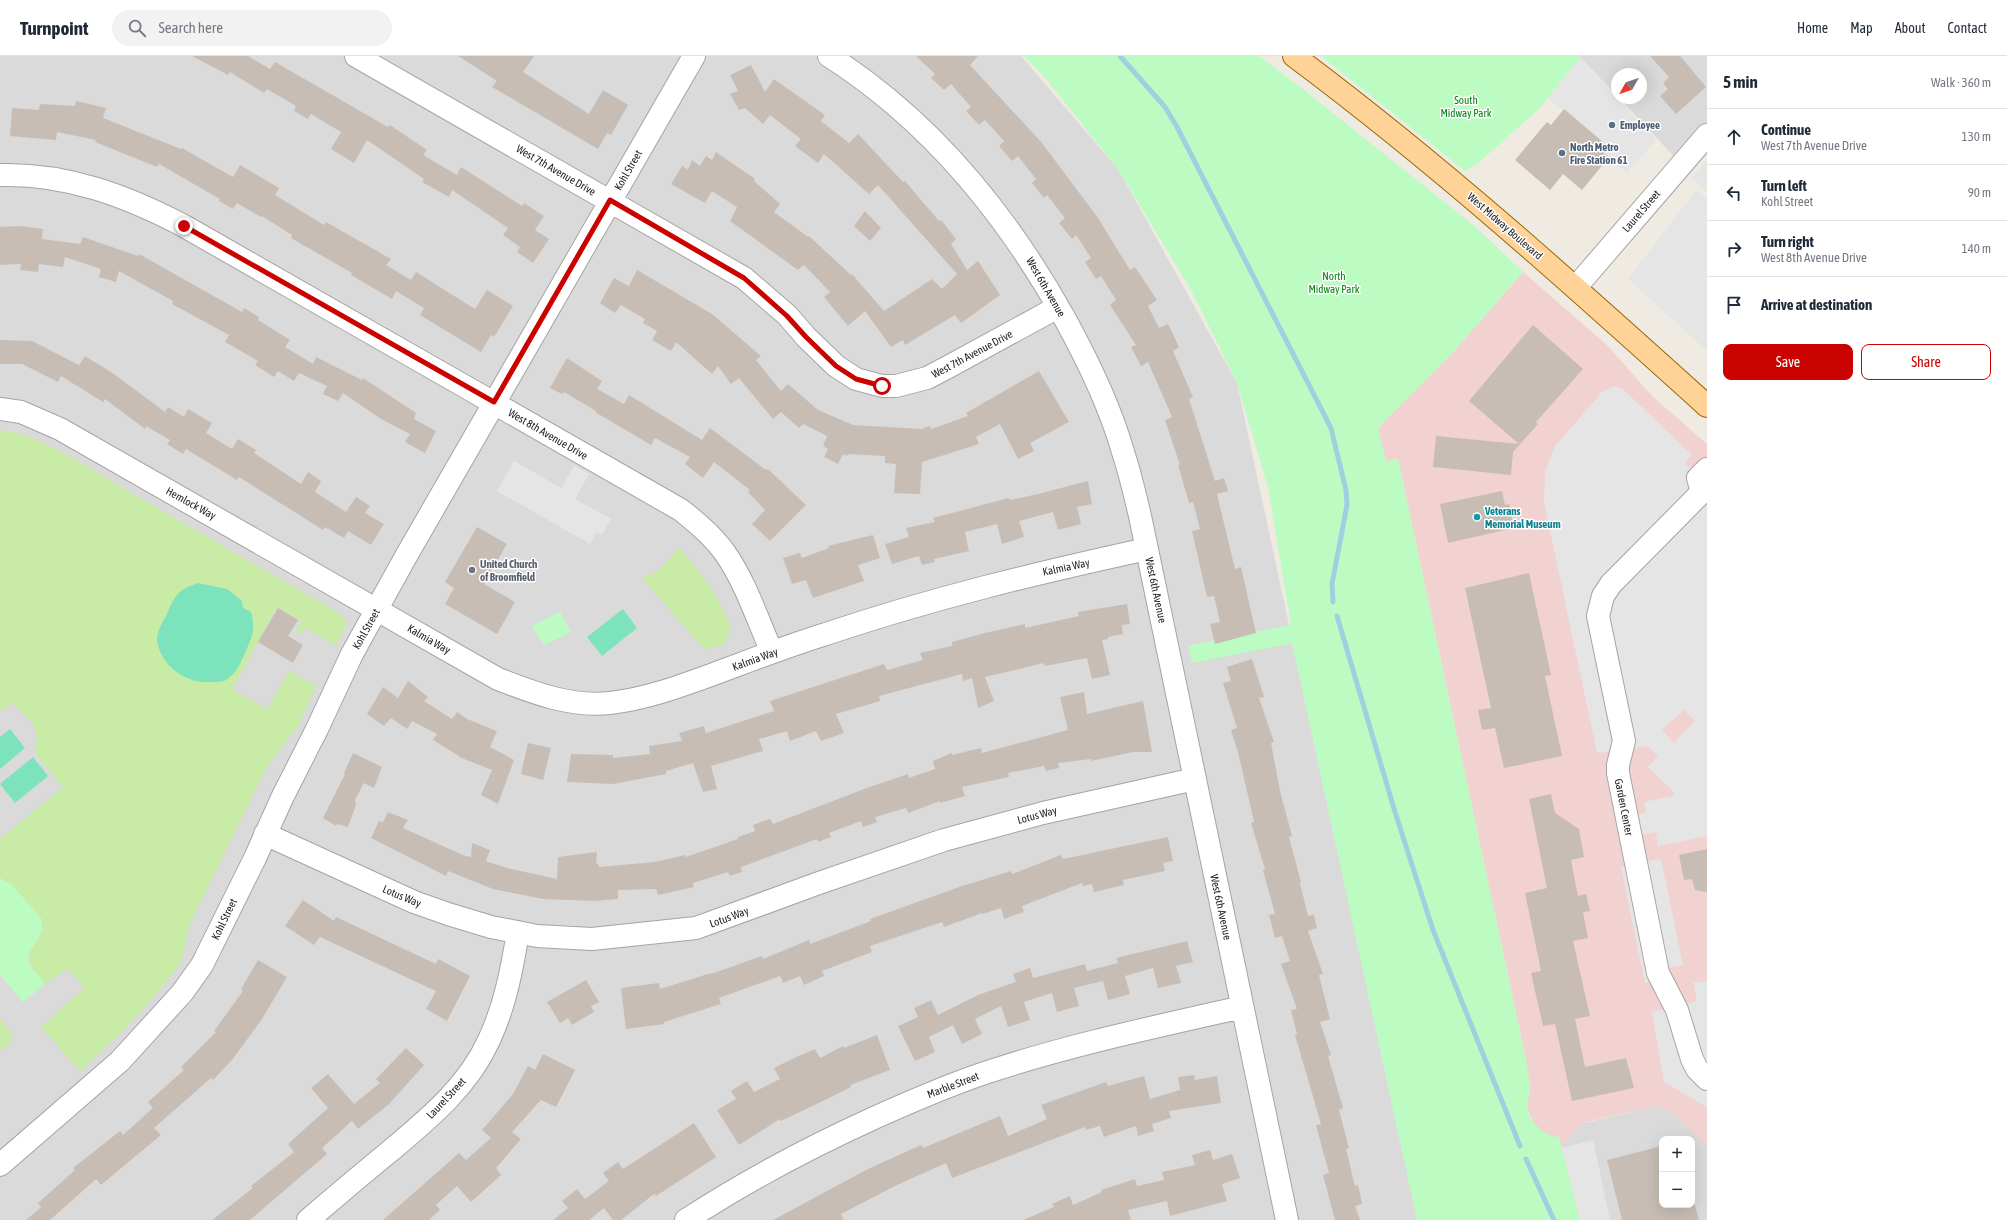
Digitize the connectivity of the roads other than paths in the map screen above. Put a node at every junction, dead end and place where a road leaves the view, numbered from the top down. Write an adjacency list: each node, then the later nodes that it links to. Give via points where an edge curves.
1 (356, 56): 7 (street, West 7th Avenue Drive)
2 (694, 56): 7 (street, Kohl Street)
3 (829, 56): 9 (street, West 6th Avenue, via 885,96 957,165 1012,232)
4 (1294, 56): 8 (main road, West Midway Boulevard, via 1422,156)
5 (1707, 135): 8 (street, Laurel Street)
6 (0, 175): 10 (street, West 8th Avenue Drive, via 44,176 103,190 148,207)
7 (610, 200): 9 (street, West 7th Avenue Drive, via 744,278 787,316 836,366 866,383 896,386 926,378); 10 (street, Kohl Street)
8 (1576, 287): 11 (main road, West Midway Boulevard)
9 (1058, 307): 15 (street, West 6th Avenue, via 1085,356 1106,404 1123,451)
10 (494, 402): 16 (street, Kohl Street); 17 (street, West 8th Avenue Drive, via 681,510 704,529 734,568)
11 (1707, 406)
12 (0, 409): 16 (street, Hemlock Way, via 21,412 60,429)
13 (1707, 469): 14 (street, Garden Center, via 1698,478)
14 (1704, 492): 22 (street, Garden Center, via 1606,590 1600,602 1598,616 1624,741 1618,773 1658,973 1677,1010 1692,1059)
15 (1147, 549): 17 (street, Kalmia Way, via 948,596 881,615); 18 (street, West 6th Avenue)
16 (377, 609): 17 (street, Kalmia Way, via 498,679 554,699 582,703 608,703 666,691); 19 (street, Kohl Street, via 352,654 318,730)
17 (772, 652)
18 (1195, 779): 20 (street, Lotus Way, via 1051,811 944,840 696,928 592,939 537,936); 21 (street, West 6th Avenue)
19 (265, 834): 20 (street, Lotus Way, via 414,902 491,927); 23 (street, Kohl Street, via 202,964 182,993 120,1061)
20 (518, 932): 24 (street, Laurel Street, via 510,979 500,1013 489,1041 460,1085 423,1123)
21 (1242, 1008): 25 (street, Marble Street, via 1092,1042 997,1068 952,1085 821,1142 771,1168); 26 (street, West 6th Avenue)
22 (1707, 1079)
23 (0, 1164)
24 (308, 1220)
25 (686, 1220)
26 (1287, 1220)

